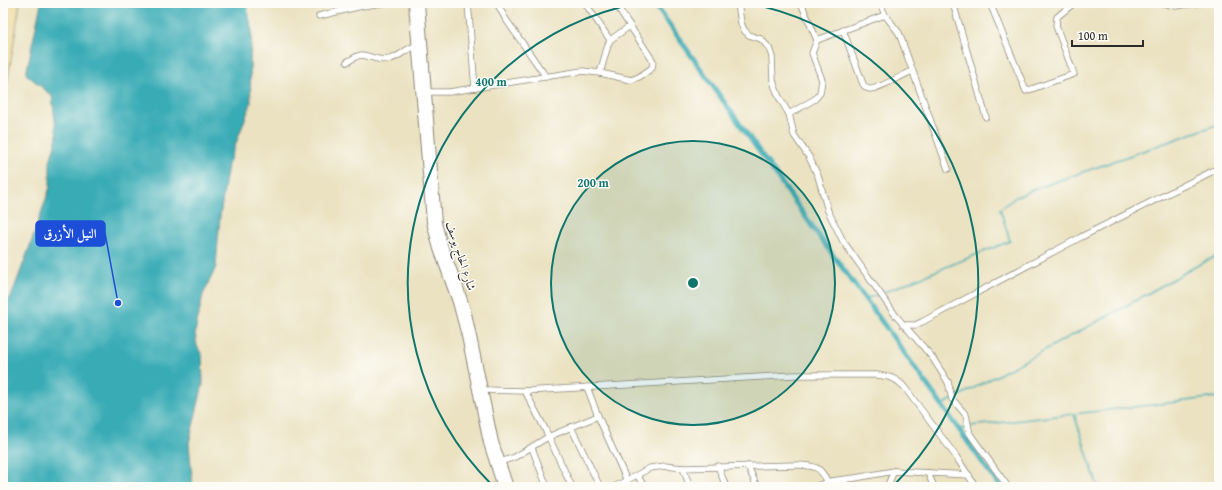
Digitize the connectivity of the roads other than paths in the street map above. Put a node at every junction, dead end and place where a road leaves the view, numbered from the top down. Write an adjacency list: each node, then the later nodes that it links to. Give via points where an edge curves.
1 (383, 3): 18 (street)
2 (413, 3): 23 (main road, شارع الحاج يوسف)
3 (420, 3): 29 (main road, شارع الحاج يوسف)
4 (468, 3): 28 (street)
5 (497, 3): 27 (street)
6 (585, 3): 21 (street)
7 (615, 3): 19 (street)
8 (738, 3): 30 (street, via 744,30 769,48 775,87)
9 (801, 3): 22 (street)
10 (880, 3): 17 (street)
11 (952, 3): 31 (street)
12 (990, 3): 13 (street, via 1026,91 1074,74 1056,26 1058,17)
13 (1074, 3)
14 (1162, 3): 16 (street)
15 (1197, 3): 16 (street, via 1176,6)
16 (1169, 4)
17 (885, 15): 20 (street); 25 (street, via 899,33)
18 (319, 16)
19 (630, 26): 21 (street); 26 (street, via 653,61 652,68 631,80)
20 (843, 30): 22 (street); 25 (street, via 862,84 866,88 878,88)
21 (610, 40): 26 (street)
22 (817, 40): 30 (street, via 812,53 822,80 820,93 815,99)
23 (416, 46): 24 (street, via 389,60 363,55); 52 (main road, شارع الحاج يوسف, via 430,211 435,239 457,302 488,443)
24 (347, 62)
25 (912, 71): 33 (street)
26 (600, 73): 27 (street, via 582,71)
27 (546, 77): 28 (street)
28 (475, 88): 29 (street)
29 (426, 92): 36 (main road, شارع الحاج يوسف, via 438,223 467,313)
30 (789, 114): 34 (street, via 794,135 816,170 828,211 840,235 883,300)
31 (986, 117)
32 (1219, 168): 34 (street, via 1081,237 916,325)
33 (948, 169)
34 (903, 325): 67 (street, via 932,357 948,382 952,399 966,416 970,434)
35 (587, 387): 37 (street); 38 (street); 48 (street, via 794,375 888,376 900,382 905,388)
36 (483, 390): 37 (street); 42 (main road, شارع الحاج يوسف)
37 (525, 391): 40 (street)
38 (598, 416): 39 (street); 50 (street)
39 (571, 427): 40 (street); 56 (street)
40 (548, 437): 41 (street); 55 (street)
41 (532, 448): 42 (street); 54 (street)
42 (500, 462): 52 (main road, شارع الحاج يوسف)
43 (718, 466): 44 (street); 45 (street); 60 (street)
44 (748, 466): 51 (street, via 813,466 822,471); 61 (street)
45 (683, 468): 49 (street, via 650,468); 59 (street)
46 (894, 471): 47 (street); 51 (street); 64 (street)
47 (928, 473): 48 (street); 65 (street)
48 (969, 475): 66 (street)
49 (638, 476): 50 (street); 58 (street)
50 (627, 481): 57 (street)
51 (829, 481): 62 (street); 63 (street)
52 (504, 486): 53 (street)
53 (491, 487)
54 (547, 487)
55 (572, 487)
56 (600, 487)
57 (614, 487)
58 (644, 487)
59 (690, 487)
60 (726, 487)
61 (757, 487)
62 (814, 487)
63 (853, 487)
64 (887, 487)
65 (934, 487)
66 (976, 487)
67 (1008, 487)

